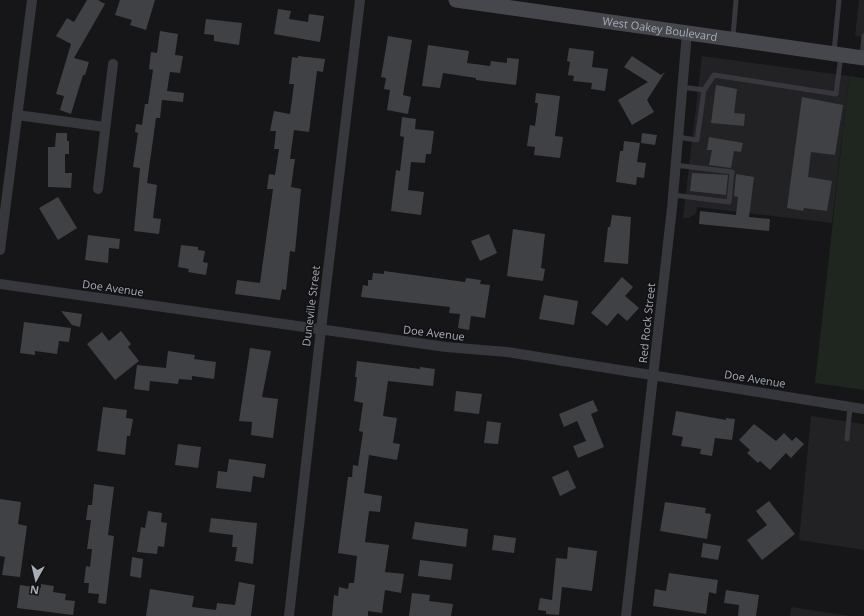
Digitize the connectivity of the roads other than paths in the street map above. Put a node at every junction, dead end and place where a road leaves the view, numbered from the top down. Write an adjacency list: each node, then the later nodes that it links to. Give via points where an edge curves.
1 (32, 0): 14 (street)
2 (360, 0): 22 (street, Duneville Street)
3 (456, 0): 6 (main road, West Oakey Boulevard)
4 (736, 0): 8 (lane)
5 (840, 0): 9 (lane)
6 (687, 32): 8 (main road, West Oakey Boulevard); 12 (street, Red Rock Street)
7 (864, 36): 10 (lane)
8 (733, 39): 9 (main road, West Oakey Boulevard)
9 (837, 54): 10 (main road, West Oakey Boulevard); 13 (lane, via 836,94 714,75)
10 (863, 57)
11 (112, 64): 15 (street)
12 (682, 87): 13 (lane); 16 (street, Red Rock Street)
13 (704, 90): 16 (lane, via 697,140)
14 (17, 115): 15 (street); 20 (street)
15 (105, 127): 18 (street)
16 (676, 137): 17 (street, Red Rock Street)
17 (675, 165): 19 (street, Red Rock Street); 19 (lane, via 732,172 729,202)
18 (98, 188)
19 (672, 195): 23 (street, Red Rock Street)
20 (0, 250)
21 (0, 284): 22 (street, Doe Avenue)
22 (320, 329): 23 (street, Doe Avenue, via 446,347 507,352); 27 (street, Duneville Street)
23 (654, 375): 24 (street, Doe Avenue); 28 (street, Red Rock Street)
24 (850, 407): 25 (street, Doe Avenue); 26 (lane)
25 (864, 409)
26 (847, 439)
27 (289, 616)
28 (626, 616)

